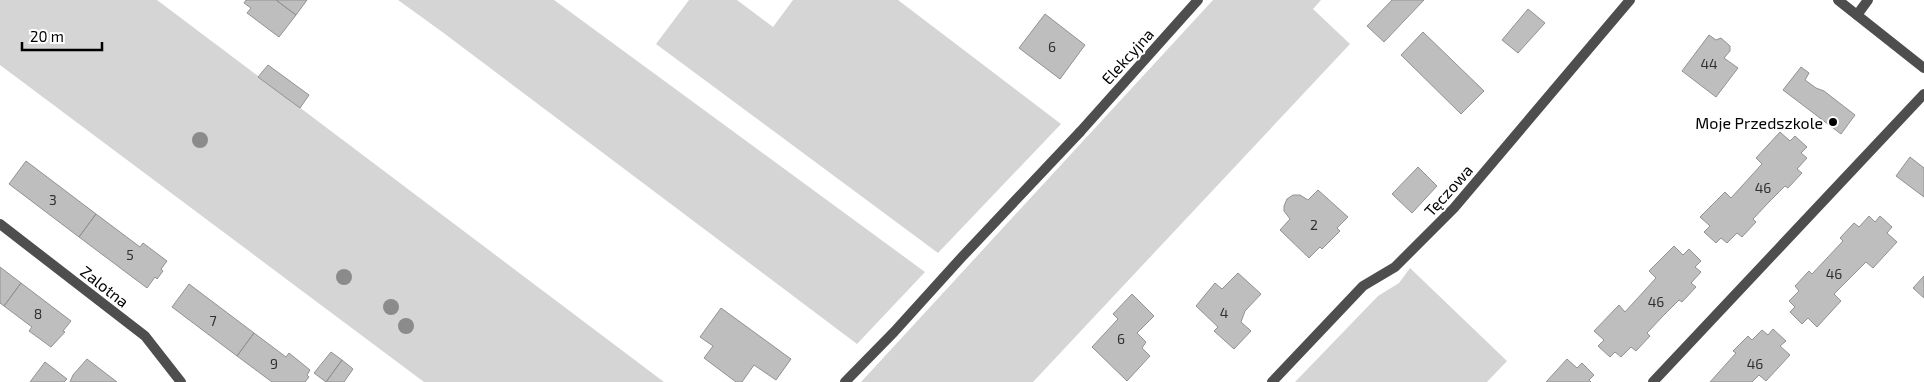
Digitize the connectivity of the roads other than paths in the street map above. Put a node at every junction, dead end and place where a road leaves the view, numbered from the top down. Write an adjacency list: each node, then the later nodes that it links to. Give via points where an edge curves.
1 (1198, 0): 10 (street, Elekcyjna, via 1080,132)
2 (1630, 0): 11 (street, Tęczowa, via 1454,208 1395,267 1363,286)
3 (1838, 0): 5 (street)
4 (1868, 0): 5 (street)
5 (1857, 14): 6 (street)
6 (1924, 68)
7 (1924, 94): 12 (street)
8 (0, 224): 9 (street, Zalotna, via 145,336)
9 (181, 382)
10 (845, 382)
11 (1272, 382)
12 (1653, 382)

